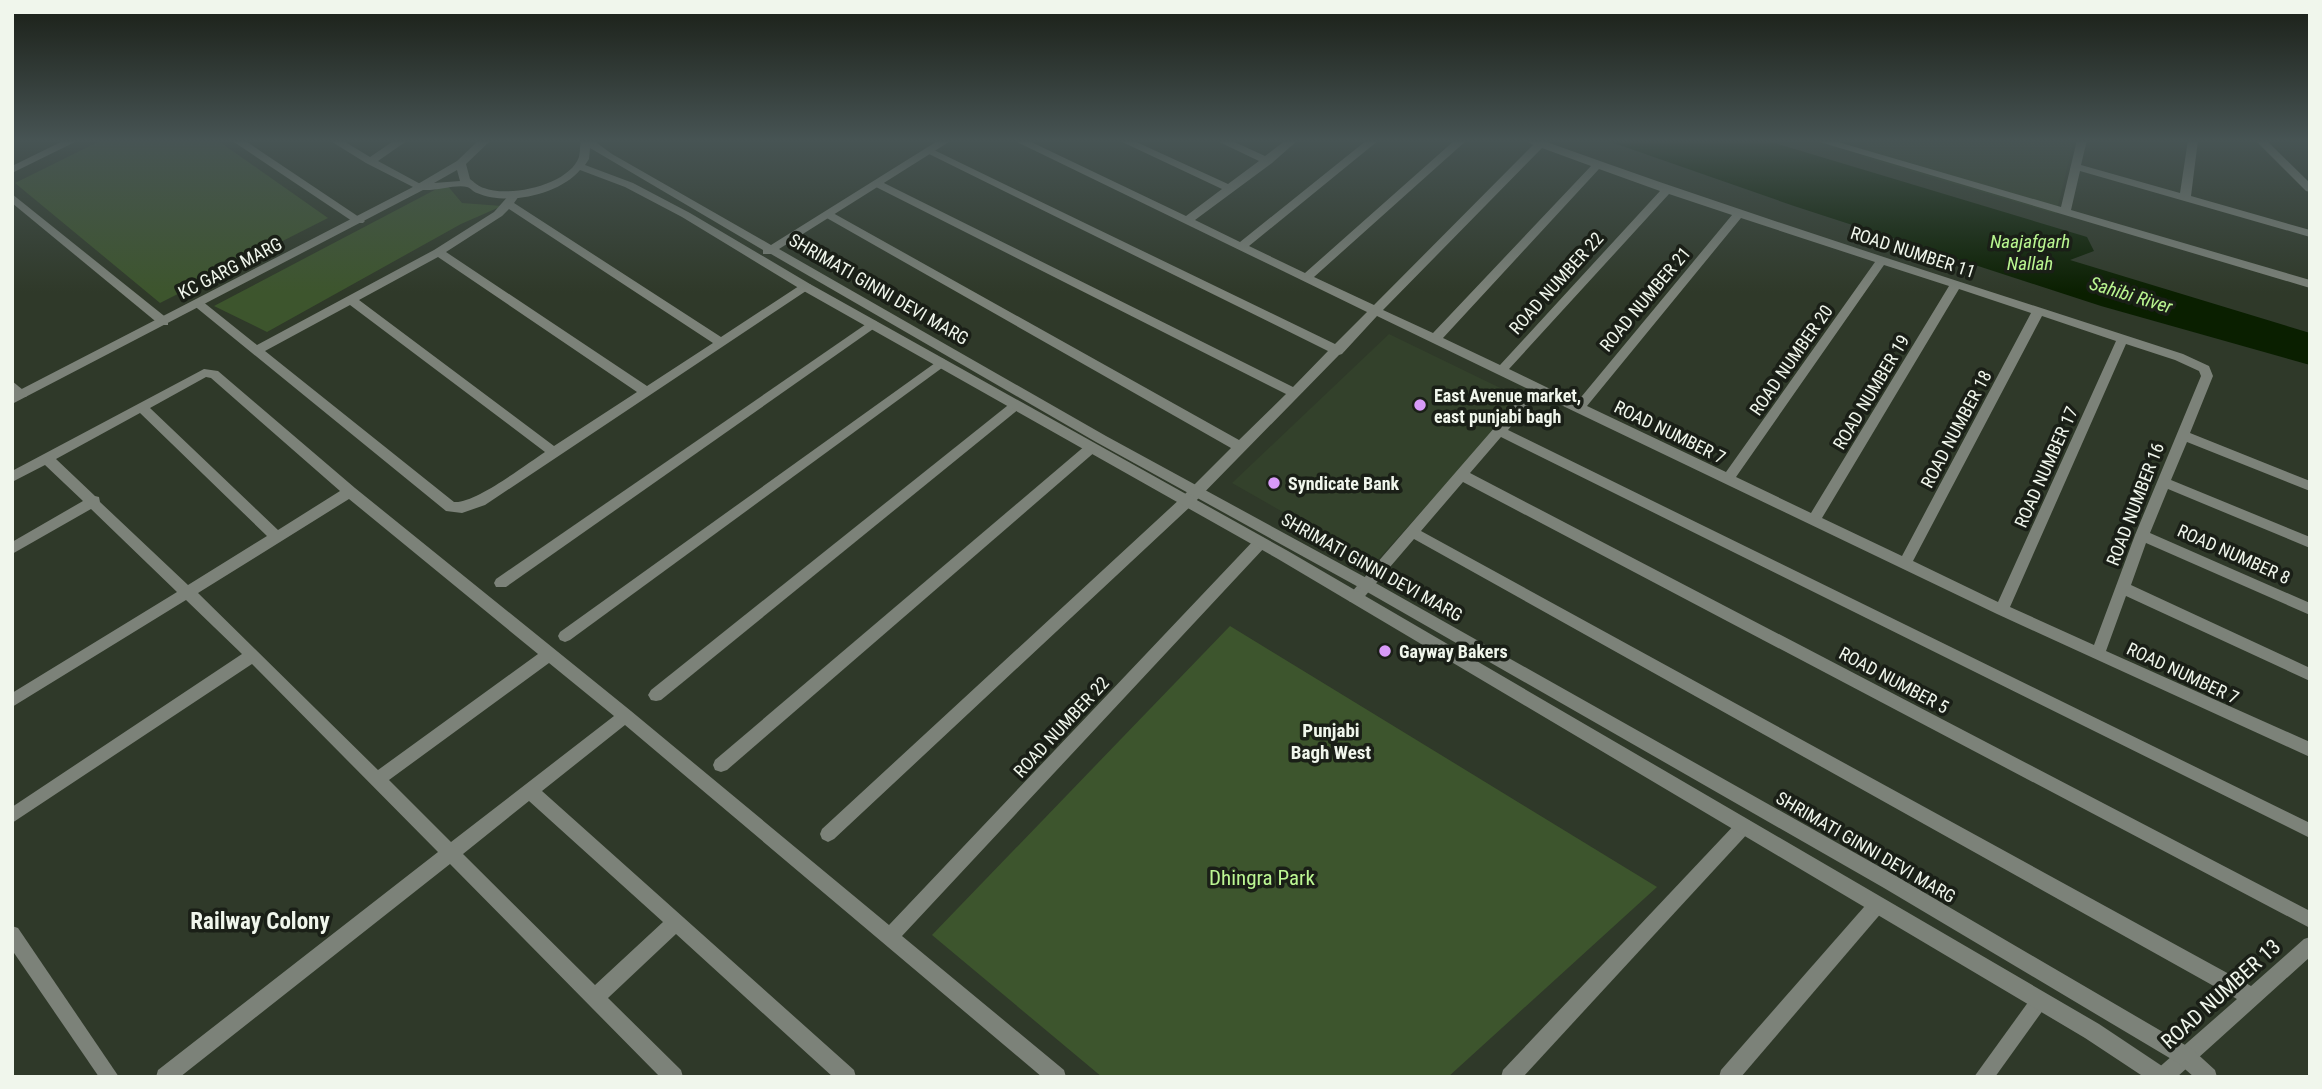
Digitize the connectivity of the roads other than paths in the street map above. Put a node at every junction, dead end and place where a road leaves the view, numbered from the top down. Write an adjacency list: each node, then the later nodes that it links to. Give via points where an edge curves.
1 (313, 191): 30 (street)
2 (413, 191): 30 (street, KC GARG MARG)
3 (479, 191): 24 (street)
4 (536, 191): 24 (street)
5 (639, 191): 36 (street, SHRIMATI GINNI DEVI MARG)
6 (670, 191): 34 (street, SHRIMATI GINNI DEVI MARG)
7 (867, 191): 29 (street)
8 (892, 191): 59 (street)
9 (1010, 191): 52 (street)
10 (1123, 191): 31 (street, ROAD NUMBER 7)
11 (1228, 191): 31 (street)
12 (1311, 191): 33 (street)
13 (1405, 191): 38 (street)
14 (1490, 191): 44 (street)
15 (1573, 191): 48 (street)
16 (1666, 191): 55 (street, ROAD NUMBER 22)
17 (1669, 191): 28 (street, ROAD NUMBER 11)
18 (1997, 191): 26 (street)
19 (2070, 191): 26 (street)
20 (2160, 191): 23 (street)
21 (2186, 191): 23 (street)
22 (12, 197): 25 (street)
23 (2185, 198): 32 (street)
24 (511, 200): 35 (street, via 498,214); 50 (street)
25 (24, 207): 27 (street); 46 (street)
26 (2065, 212): 40 (street)
27 (12, 213)
28 (1739, 214): 37 (street, ROAD NUMBER 11); 62 (street, ROAD NUMBER 21)
29 (829, 215): 34 (street); 65 (street)
30 (359, 221): 43 (street, KC GARG MARG)
31 (1187, 221): 33 (street, ROAD NUMBER 7)
32 (2310, 234)
33 (1241, 247): 38 (street, ROAD NUMBER 7)
34 (773, 248): 36 (street); 75 (street, SHRIMATI GINNI DEVI MARG)
35 (438, 252): 42 (street); 57 (street)
36 (758, 257): 41 (street, SHRIMATI GINNI DEVI MARG)
37 (1882, 260): 39 (street, ROAD NUMBER 11); 71 (street, ROAD NUMBER 20)
38 (1306, 278): 44 (street, ROAD NUMBER 7)
39 (1957, 283): 45 (street, ROAD NUMBER 11); 77 (street, ROAD NUMBER 19)
40 (2310, 284)
41 (806, 287): 47 (street, SHRIMATI GINNI DEVI MARG); 50 (street)
42 (351, 300): 51 (street); 67 (street)
43 (198, 304): 46 (street, KC GARG MARG); 51 (street)
44 (1377, 312): 48 (street, ROAD NUMBER 7); 52 (street)
45 (2038, 312): 49 (street, ROAD NUMBER 11); 84 (street, ROAD NUMBER 18)
46 (164, 321): 58 (street, KC GARG MARG)
47 (872, 324): 53 (street, SHRIMATI GINNI DEVI MARG); 85 (street)
48 (1435, 339): 55 (street, ROAD NUMBER 7)
49 (2122, 340): 54 (street, ROAD NUMBER 11); 91 (street, ROAD NUMBER 17)
50 (722, 343): 57 (street)
51 (256, 351): 67 (street, via 451,507 480,501)
52 (1338, 351): 59 (street)
53 (942, 362): 60 (street, SHRIMATI GINNI DEVI MARG); 92 (street)
54 (2204, 369): 64 (street, ROAD NUMBER 16, via 2207,376)
55 (1501, 371): 56 (street, ROAD NUMBER 7)
56 (1538, 387): 62 (street, ROAD NUMBER 7); 63 (street)
57 (647, 392): 67 (street)
58 (16, 393)
59 (1295, 393): 65 (street)
60 (1016, 405): 66 (street, SHRIMATI GINNI DEVI MARG); 97 (street)
61 (141, 407): 68 (street); 74 (street, via 197,374 214,374); 80 (street)
62 (1579, 408): 71 (street, ROAD NUMBER 7)
63 (1499, 431): 69 (street); 106 (street)
64 (2182, 435): 72 (street, ROAD NUMBER 16); 73 (street)
65 (1240, 447): 75 (street)
66 (1091, 449): 75 (street, SHRIMATI GINNI DEVI MARG); 101 (street)
67 (555, 453)
68 (47, 459): 70 (street); 76 (street)
69 (1460, 474): 78 (street); 110 (street, ROAD NUMBER 5)
70 (12, 477)
71 (1728, 479): 77 (street, ROAD NUMBER 7)
72 (2164, 482): 79 (street, ROAD NUMBER 16); 82 (street)
73 (2310, 486)
74 (350, 492): 80 (street); 94 (street)
75 (1191, 497): 81 (street, SHRIMATI GINNI DEVI MARG); 86 (street, SHRIMATI GINNI DEVI MARG); 107 (street)
76 (94, 501): 83 (street); 88 (street)
77 (1814, 520): 84 (street, ROAD NUMBER 7)
78 (1412, 532): 86 (street); 116 (street)
79 (2142, 535): 87 (street, ROAD NUMBER 16); 90 (street, ROAD NUMBER 8)
80 (276, 536): 88 (street)
81 (1260, 542): 89 (street, SHRIMATI GINNI DEVI MARG); 113 (street, ROAD NUMBER 22)
82 (2310, 543)
83 (12, 549)
84 (1905, 563): 91 (street, ROAD NUMBER 7)
85 (501, 583)
86 (1367, 585): 89 (street); 118 (street, SHRIMATI GINNI DEVI MARG, via 1890,882)
87 (2123, 588): 93 (street, ROAD NUMBER 16); 96 (street)
88 (188, 592): 95 (street); 98 (street)
89 (1355, 598): 105 (street, SHRIMATI GINNI DEVI MARG)
90 (2310, 609)
91 (2002, 610): 93 (street, ROAD NUMBER 7)
92 (565, 636)
93 (2098, 653): 100 (street, ROAD NUMBER 7)
94 (549, 654): 99 (street); 102 (street)
95 (253, 656): 102 (street); 104 (street)
96 (2310, 675)
97 (656, 695)
98 (12, 701)
99 (625, 716): 103 (street); 113 (street)
100 (2310, 750)
101 (721, 765)
102 (377, 780): 108 (street)
103 (530, 791): 108 (street); 111 (street)
104 (12, 816)
105 (1744, 826): 109 (street, SHRIMATI GINNI DEVI MARG); 124 (street)
106 (2310, 831)
107 (828, 834)
108 (451, 853): 115 (street); 120 (street)
109 (1877, 905): 117 (street, SHRIMATI GINNI DEVI MARG); 125 (street)
110 (2310, 920)
111 (676, 922): 115 (street); 122 (street)
112 (12, 934): 119 (street)
113 (889, 938): 123 (street)
114 (2310, 945): 116 (street, ROAD NUMBER 13)
115 (595, 997): 121 (street)
116 (2252, 997): 118 (street, ROAD NUMBER 13)
117 (2040, 1000): 126 (street); 127 (street, SHRIMATI GINNI DEVI MARG)
118 (2185, 1056): 127 (street, ROAD NUMBER 13); 128 (street, SHRIMATI GINNI DEVI MARG)
119 (110, 1077)
120 (165, 1077)
121 (674, 1077)
122 (847, 1077)
123 (1057, 1077)
124 (1510, 1077)
125 (1728, 1077)
126 (1983, 1077)
127 (2162, 1077)
128 (2208, 1077)

